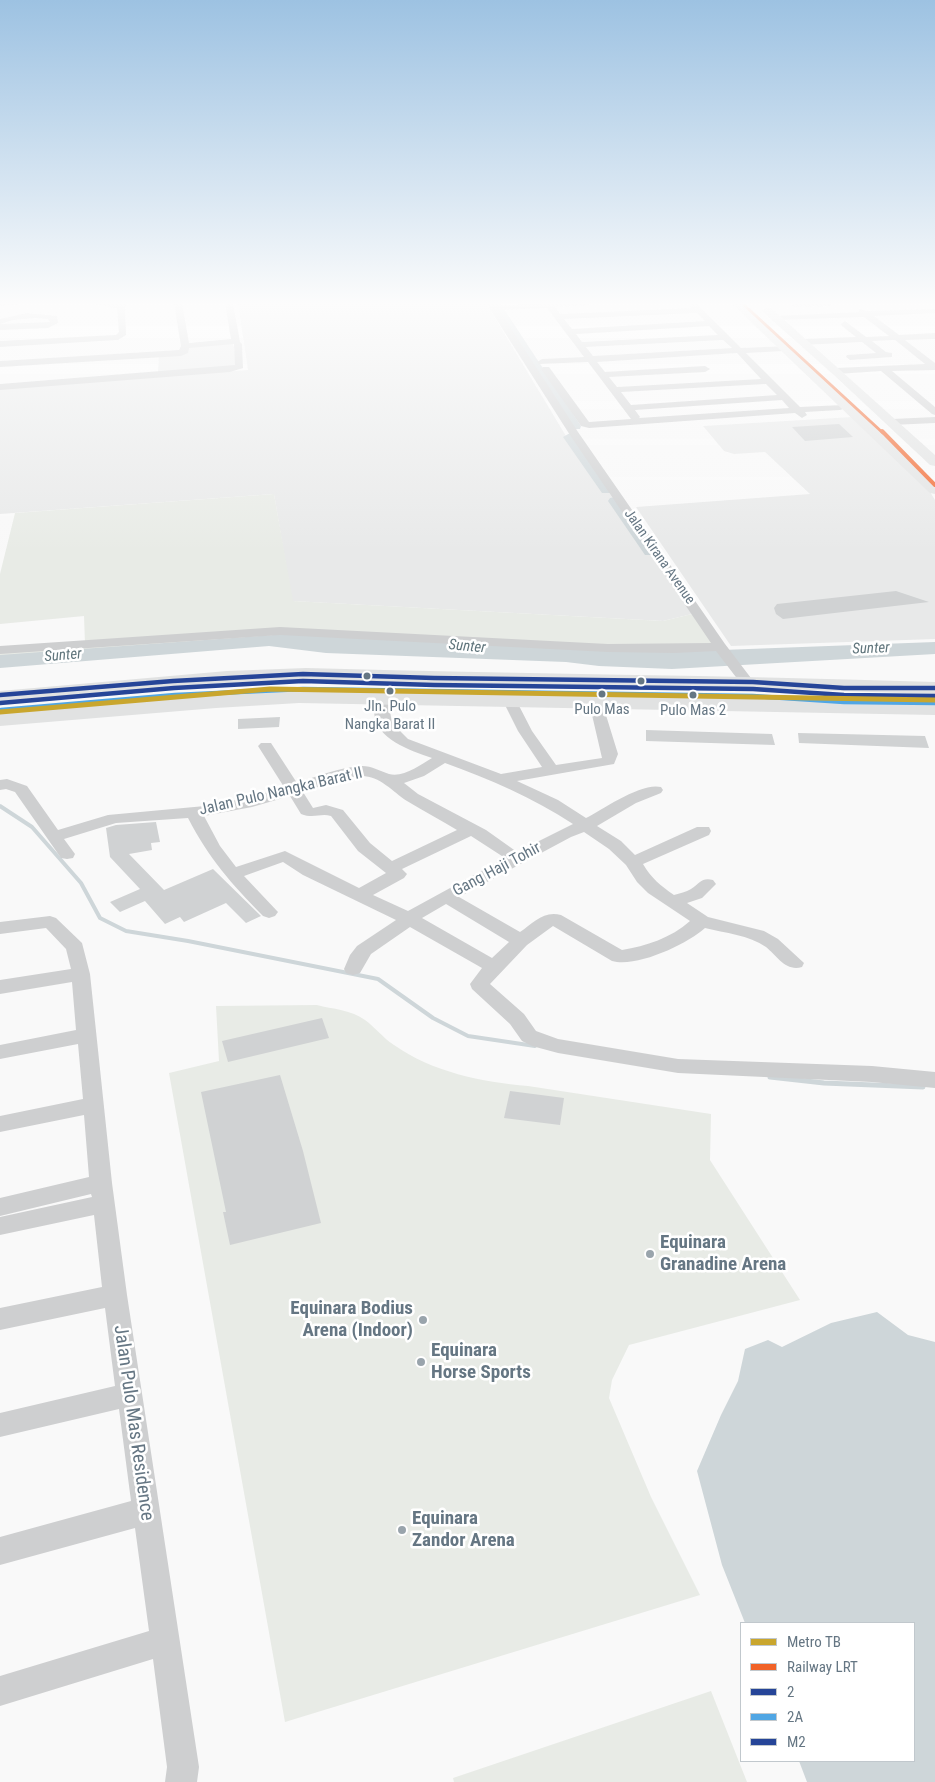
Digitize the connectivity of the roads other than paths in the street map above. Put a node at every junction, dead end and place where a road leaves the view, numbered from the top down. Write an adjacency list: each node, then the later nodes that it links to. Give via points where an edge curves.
1 (546, 386): 21 (street, Jalan Kirana Avenue)
2 (558, 386): 20 (street, via 589,426)
3 (611, 386): 10 (street)
4 (682, 386): 10 (street)
5 (722, 386): 12 (street)
6 (775, 386): 11 (street)
7 (826, 386): 15 (main road)
8 (853, 386): 19 (main road)
9 (904, 386): 16 (street)
10 (614, 390): 14 (street)
11 (786, 397): 12 (street); 17 (street)
12 (735, 401): 14 (street)
13 (840, 407): 17 (street)
14 (628, 408): 20 (street)
15 (854, 412): 17 (street); 23 (main road)
16 (935, 412)
17 (801, 414): 20 (street)
18 (935, 420): 19 (street)
19 (892, 422): 22 (main road)
20 (641, 424): 21 (street)
21 (572, 430): 24 (street, Jalan Kirana Avenue)
22 (935, 462)
23 (935, 489)
24 (721, 648): 25 (street, via 608,648 280,631); 27 (street, Jalan Kirana Avenue)
25 (0, 650)
26 (306, 674): 27 (highway, via 505,680); 29 (highway, via 227,677); 30 (highway)
27 (741, 675): 28 (highway)
28 (935, 688)
29 (0, 697)
30 (299, 698): 31 (highway); 35 (highway, via 216,701)
31 (381, 700): 32 (highway); 37 (street, via 382,718 389,732 403,742)
32 (510, 701): 33 (highway); 38 (street, via 525,731)
33 (596, 702): 34 (highway); 38 (street, via 609,761)
34 (930, 709)
35 (0, 719)
36 (266, 746): 42 (street)
37 (444, 757): 39 (street, Jalan Pulo Nangka Barat II, via 412,775); 40 (street)
38 (551, 769): 40 (street)
39 (389, 779): 42 (street, Jalan Pulo Nangka Barat II, via 361,771); 46 (street, via 412,797)
40 (498, 779): 45 (street, via 552,804)
41 (7, 785): 48 (street, via 21,789)
42 (292, 790): 44 (street, Jalan Pulo Nangka Barat II); 52 (street, via 309,813 326,810 337,813 364,847)
43 (655, 790): 45 (street, Gang Haji Tohir, via 617,806)
44 (194, 813): 48 (street, Jalan Pulo Nangka Barat II, via 116,818); 53 (street, via 212,847)
45 (586, 825): 50 (street, Gang Haji Tohir, via 570,830); 51 (street, via 616,845)
46 (470, 830): 50 (street); 52 (street)
47 (703, 831): 51 (street)
48 (54, 837): 49 (street)
49 (67, 854)
50 (517, 859): 56 (street, Gang Haji Tohir)
51 (633, 862): 57 (street, via 643,878)
52 (390, 868): 55 (street, via 397,876)
53 (232, 874): 55 (street, via 285,856); 58 (street)
54 (707, 884): 57 (street, via 696,894)
55 (360, 895): 59 (street)
56 (448, 897): 59 (street, Gang Haji Tohir); 62 (street)
57 (672, 901): 60 (street)
58 (269, 912)
59 (409, 918): 64 (street); 65 (street, Gang Haji Tohir, via 364,950)
60 (702, 921): 62 (street, via 677,940 619,957 553,919); 63 (street, via 758,935 772,942)
61 (0, 928): 66 (street, Jalan Pulo Mas Residence, via 50,922 75,948)
62 (521, 941): 64 (street)
63 (795, 963)
64 (494, 968): 70 (street, via 480,981 482,988 517,1020 529,1036 558,1046 678,1066 872,1074)
65 (353, 969)
66 (81, 974): 67 (street); 68 (street, Jalan Pulo Mas Residence)
67 (0, 987)
68 (87, 1035): 69 (street); 71 (street, Jalan Pulo Mas Residence)
69 (0, 1052)
70 (935, 1080)
71 (94, 1105): 72 (street); 73 (street, Jalan Pulo Mas Residence)
72 (0, 1124)
73 (102, 1194): 74 (street); 75 (street); 76 (street, Jalan Pulo Mas Residence)
74 (0, 1207)
75 (0, 1226)
76 (115, 1295): 77 (street); 78 (street, Jalan Pulo Mas Residence)
77 (0, 1319)
78 (128, 1396): 79 (street); 80 (street, Jalan Pulo Mas Residence)
79 (0, 1425)
80 (146, 1511): 81 (street); 82 (street, Jalan Pulo Mas Residence)
81 (0, 1551)
82 (164, 1641): 83 (street); 84 (street, Jalan Pulo Mas Residence, via 183,1767)
83 (0, 1691)
84 (181, 1782)

